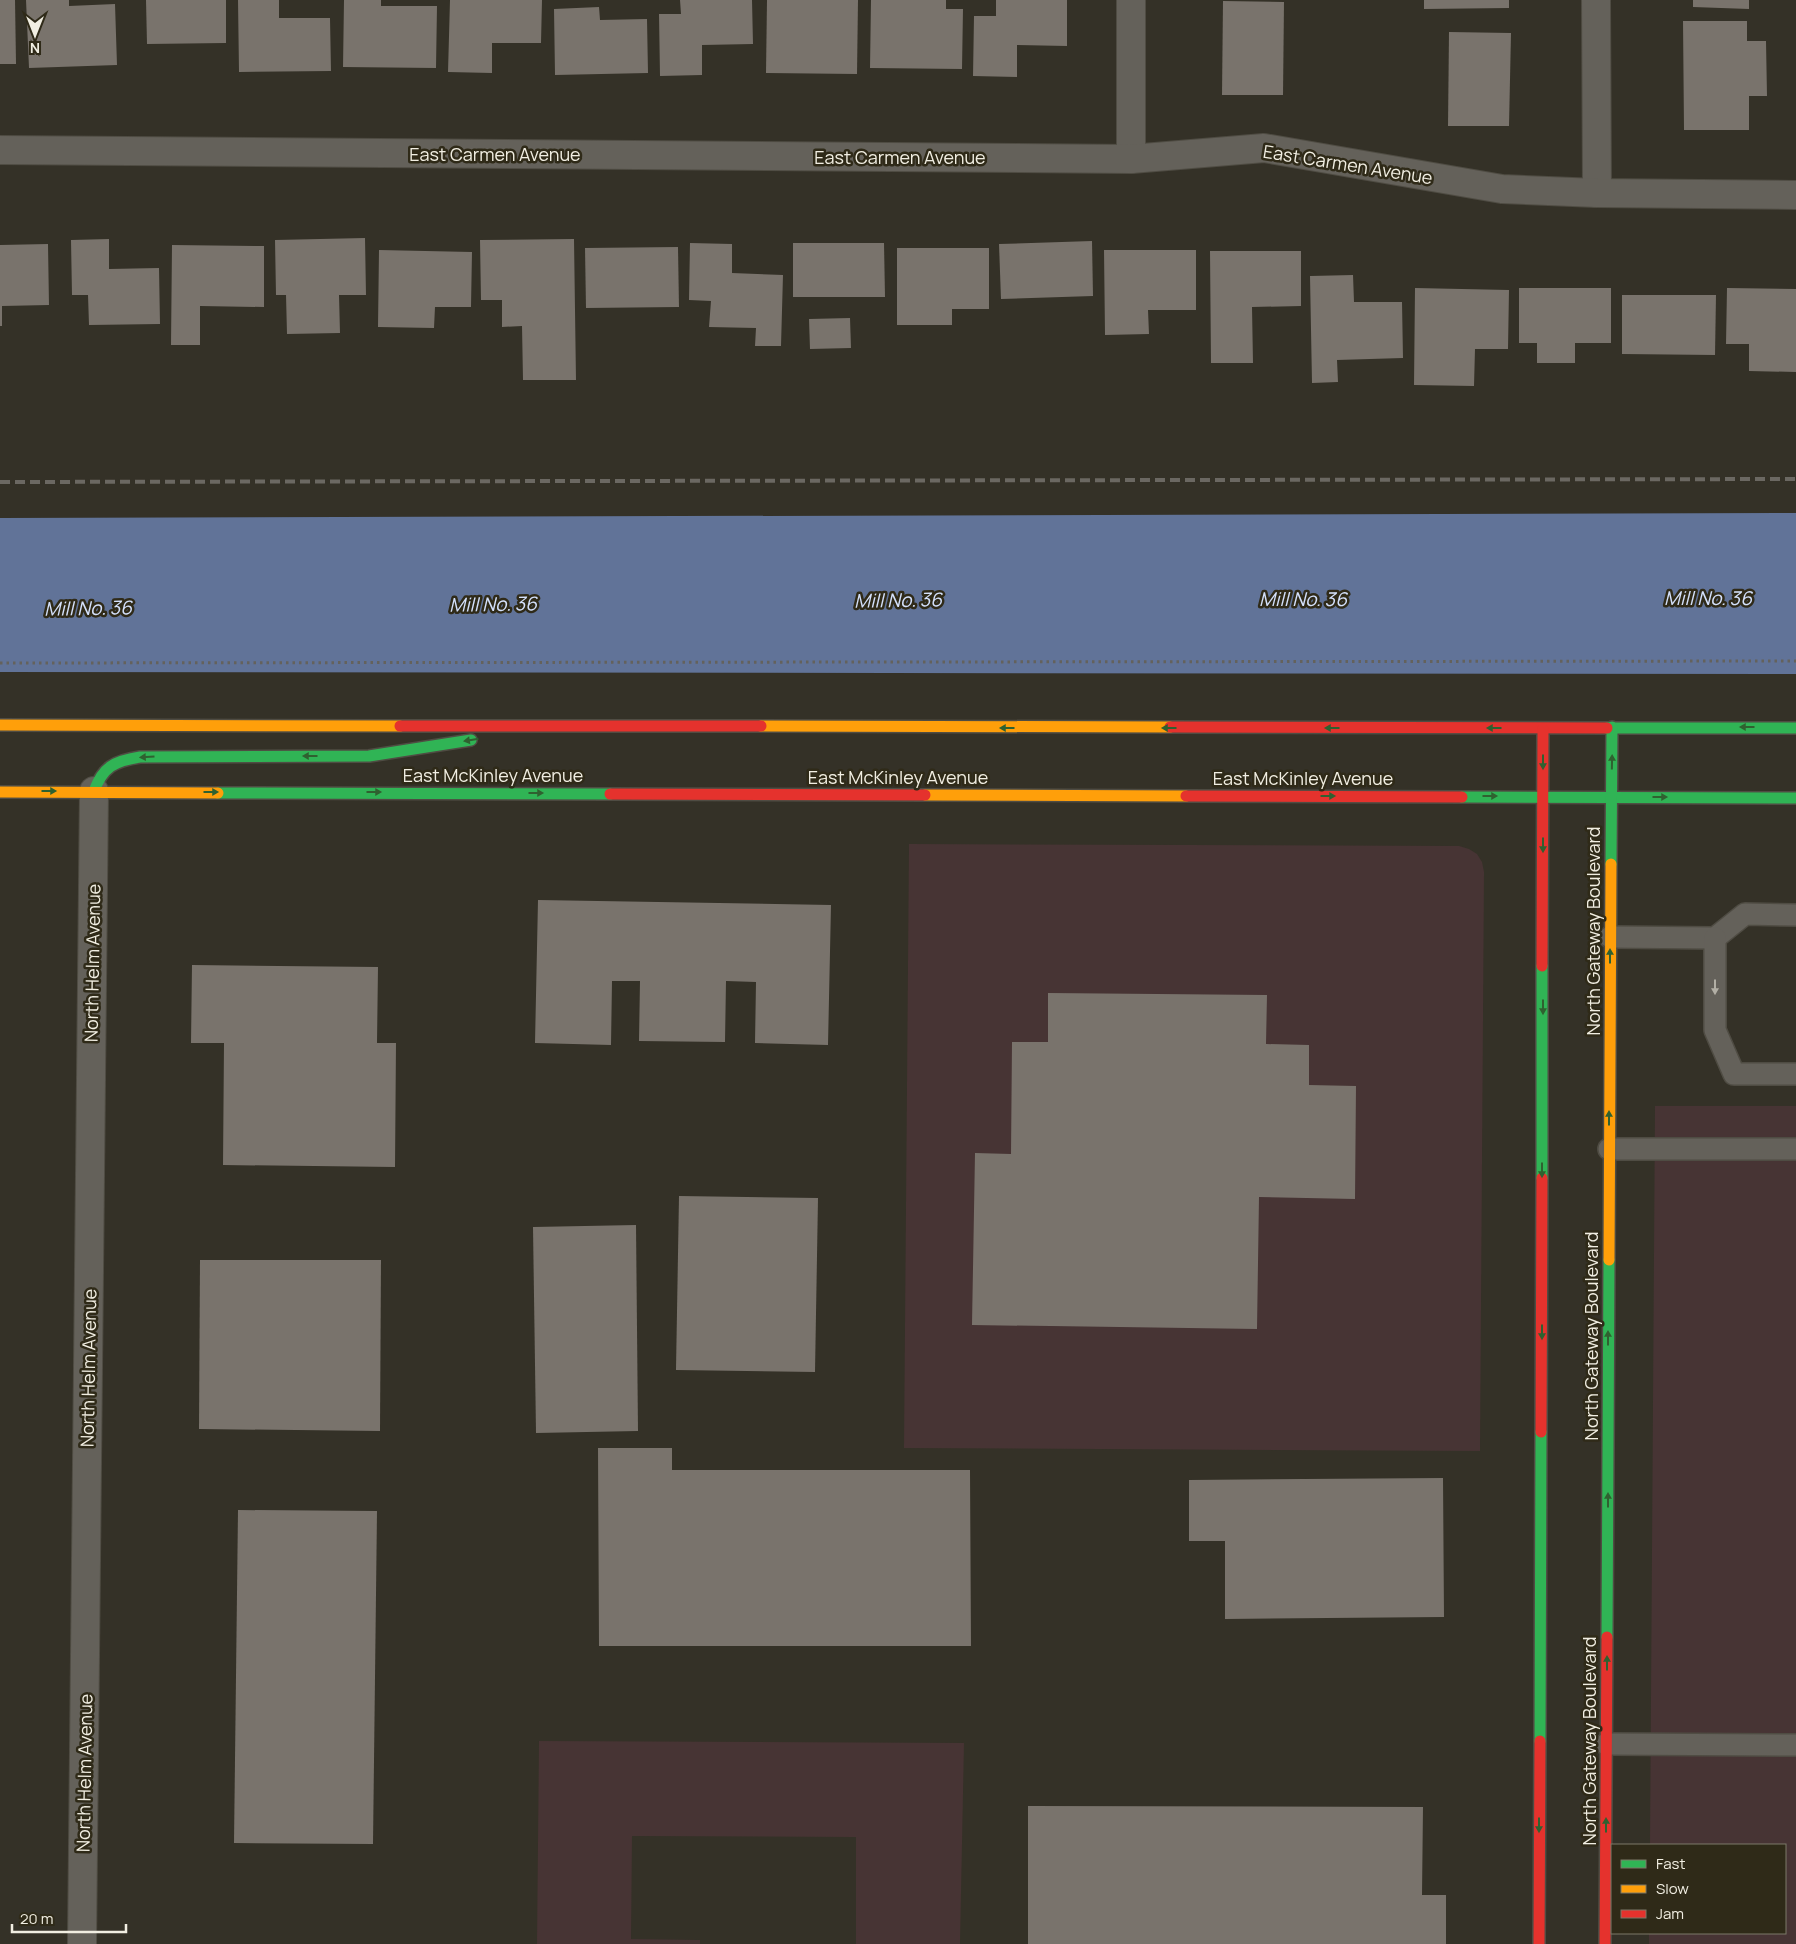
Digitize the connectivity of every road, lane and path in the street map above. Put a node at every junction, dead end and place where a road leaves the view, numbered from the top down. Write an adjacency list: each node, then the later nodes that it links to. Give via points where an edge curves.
1 (1131, 0): 4 (street)
2 (1596, 0): 5 (street)
3 (0, 150): 4 (street, East Carmen Avenue)
4 (1131, 159): 5 (street, East Carmen Avenue, via 1264,148 1502,188)
5 (1597, 193): 6 (street, East Carmen Avenue)
6 (1796, 195)
7 (1796, 661): 8 (path)
8 (0, 663)
9 (0, 725): 10 (main road)
10 (554, 727): 12 (main road, one-way to 10); 14 (main road, one-way to 14, via 369,756 146,756 125,759 110,766 100,776)
11 (1612, 727): 12 (main road); 13 (main road, one-way to 11); 17 (main road, North Gateway Boulevard, one-way to 11)
12 (1543, 728): 16 (main road, one-way to 16)
13 (1796, 728)
14 (94, 791): 15 (main road, East McKinley Avenue, one-way to 14); 16 (main road, East McKinley Avenue, one-way to 16); 27 (street, North Helm Avenue)
15 (0, 792)
16 (1543, 796): 17 (main road, East McKinley Avenue); 28 (main road, one-way to 28)
17 (1611, 797): 18 (main road, East McKinley Avenue, one-way to 18); 20 (main road, North Gateway Boulevard)
18 (1796, 798)
19 (1796, 914): 21 (lane, via 1745,914)
20 (1610, 937): 21 (lane); 23 (main road, North Gateway Boulevard, one-way to 20)
21 (1716, 938): 22 (lane, one-way to 22, via 1715,1030 1734,1074)
22 (1796, 1074)
23 (1609, 1149): 24 (lane); 25 (main road, North Gateway Boulevard, one-way to 23)
24 (1796, 1149)
25 (1606, 1744): 26 (lane); 29 (main road, North Gateway Boulevard, one-way to 25)
26 (1796, 1745)
27 (82, 1944)
28 (1539, 1944)
29 (1605, 1944)

